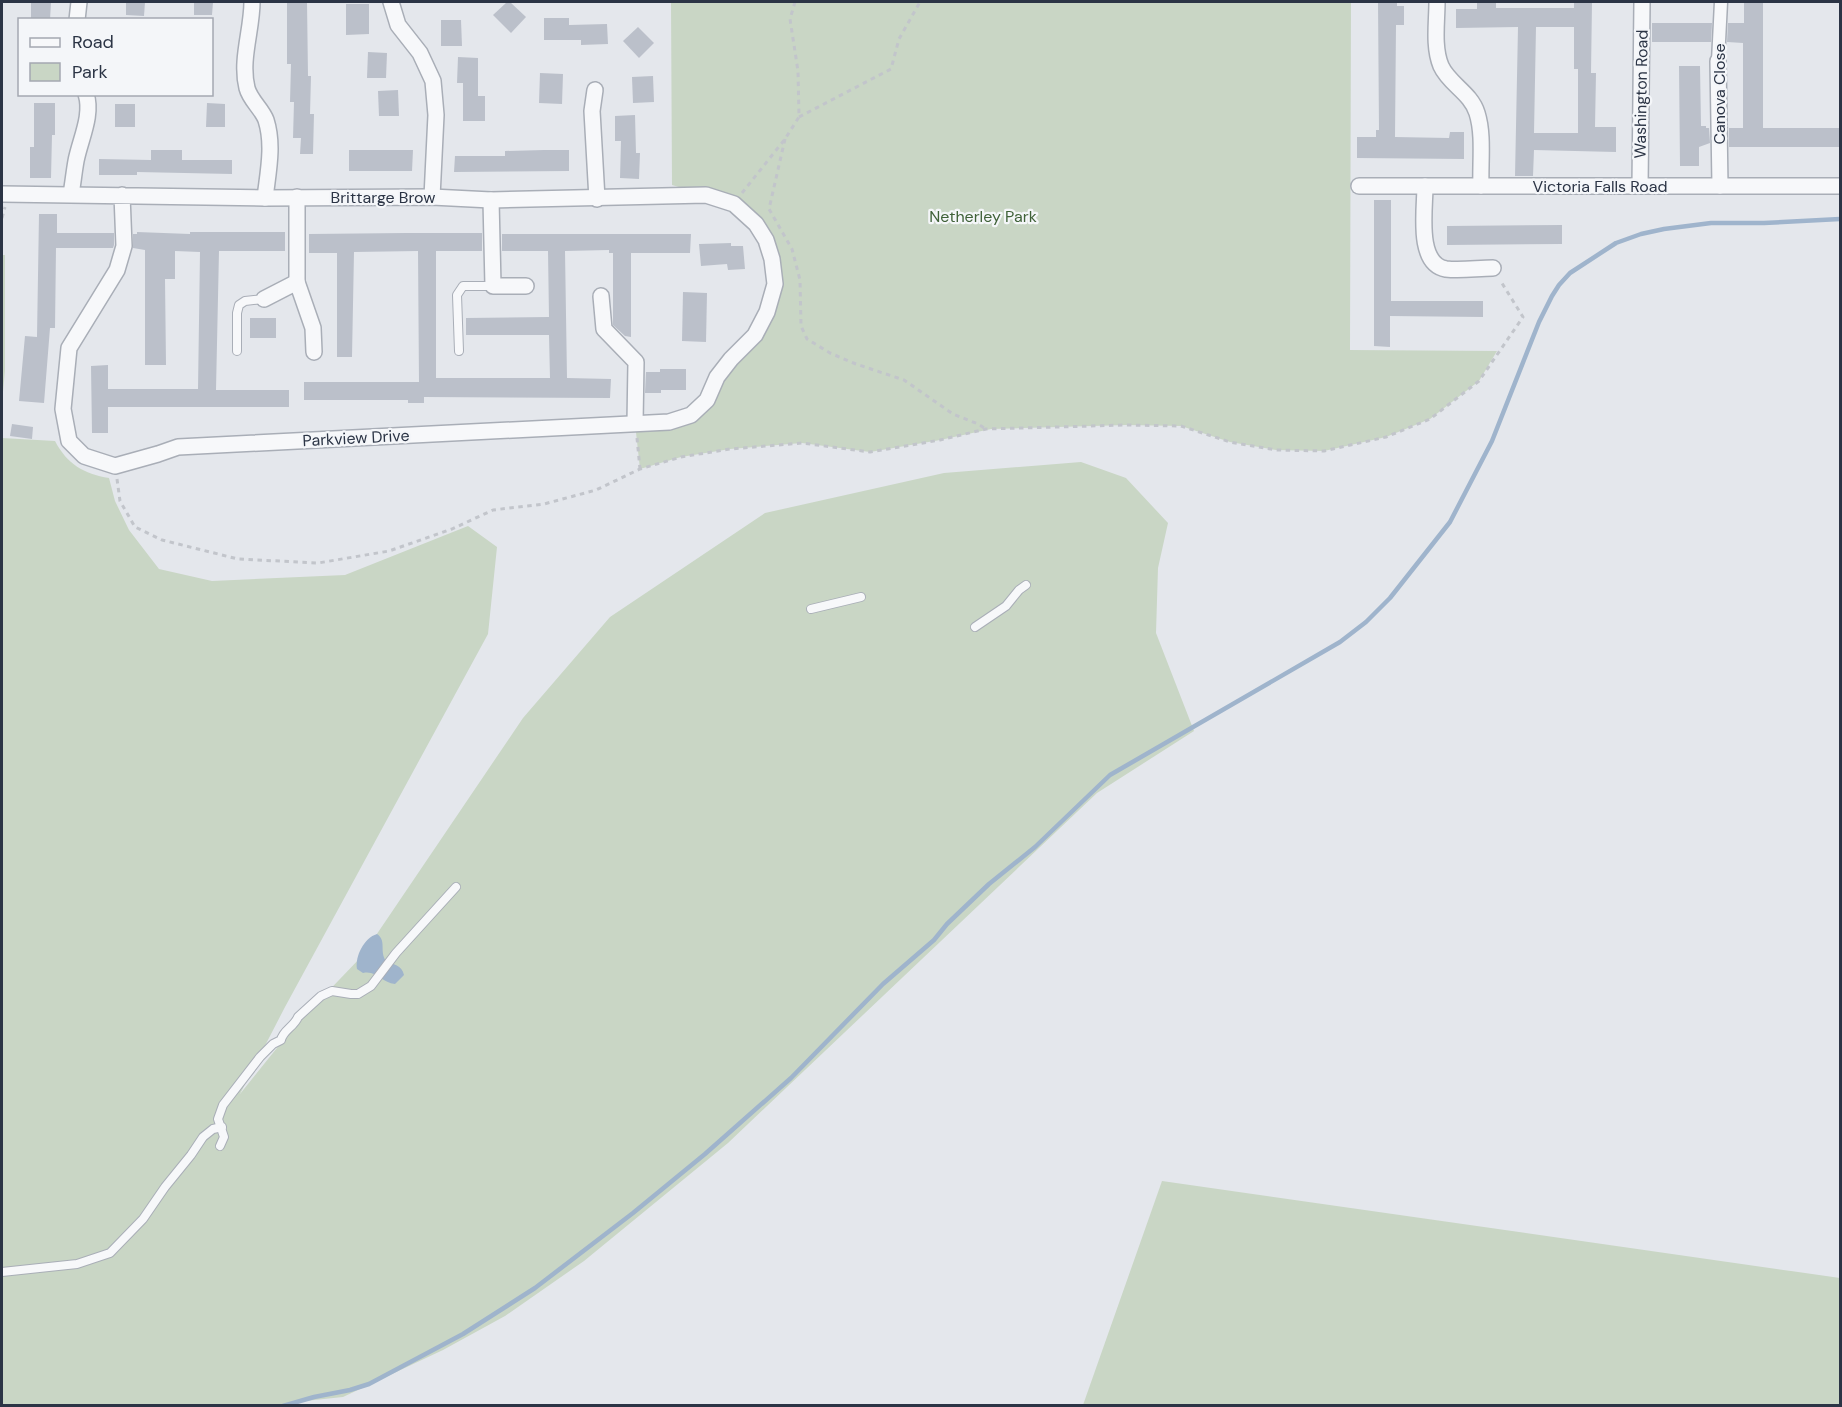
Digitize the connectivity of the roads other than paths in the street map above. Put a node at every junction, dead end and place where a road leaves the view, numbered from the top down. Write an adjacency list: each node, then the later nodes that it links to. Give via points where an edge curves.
1 (79, 2): 7 (street)
2 (252, 2): 22 (street, via 244,65 247,90 266,118 270,144)
3 (391, 2): 21 (street, via 398,25 420,53 433,81 436,115)
4 (1437, 2): 13 (street, via 1441,67 1477,112)
5 (1642, 2): 14 (street, Washington Road)
6 (1720, 2): 8 (street, Canova Close)
7 (77, 18)
8 (1718, 61): 15 (street, Canova Close)
9 (595, 90): 23 (street, via 592,111)
10 (86, 96): 18 (street, via 86,120)
11 (1359, 186): 12 (street, Victoria Falls Road)
12 (1425, 186): 13 (street, Victoria Falls Road); 26 (street, via 1424,263 1446,269)
13 (1481, 186): 14 (street, Victoria Falls Road)
14 (1640, 186): 15 (street, Victoria Falls Road)
15 (1719, 186): 16 (street, Victoria Falls Road)
16 (1840, 186)
17 (2, 194): 18 (street, Brittarge Brow)
18 (71, 194): 19 (street, Brittarge Brow)
19 (122, 195): 22 (street, Brittarge Brow); 35 (street, Parkview Drive, via 124,246 117,270 69,348 63,409 69,441 84,456 114,466 178,447)
20 (297, 197): 21 (street, Brittarge Brow); 22 (street, Brittarge Brow); 27 (street)
21 (432, 197): 24 (street, Brittarge Brow)
22 (265, 198)
23 (597, 199): 24 (street, Brittarge Brow); 25 (street, Brittarge Brow, via 706,195 734,204)
24 (491, 200): 28 (street)
25 (756, 224): 35 (street, Parkview Drive, via 766,240 775,284 755,335 731,359 707,400 692,415 669,422)
26 (1493, 268)
27 (297, 282): 31 (street); 34 (street, via 314,328)
28 (493, 286): 29 (street); 33 (lane, via 463,286 457,295)
29 (526, 286)
30 (601, 296): 35 (street, via 604,329 636,362)
31 (264, 299): 32 (lane, via 239,305)
32 (237, 351)
33 (459, 351)
34 (314, 352)
35 (635, 423)
36 (1026, 585): 39 (lane, via 1006,606)
37 (861, 597): 38 (lane)
38 (811, 609)
39 (975, 627)
40 (456, 887): 41 (lane, via 370,987 351,994 332,991 321,996 260,1057 226,1100 219,1114)
41 (222, 1127): 42 (lane, via 224,1137); 43 (lane, via 203,1137 143,1219 110,1253 77,1264)
42 (220, 1146)
43 (2, 1272)

